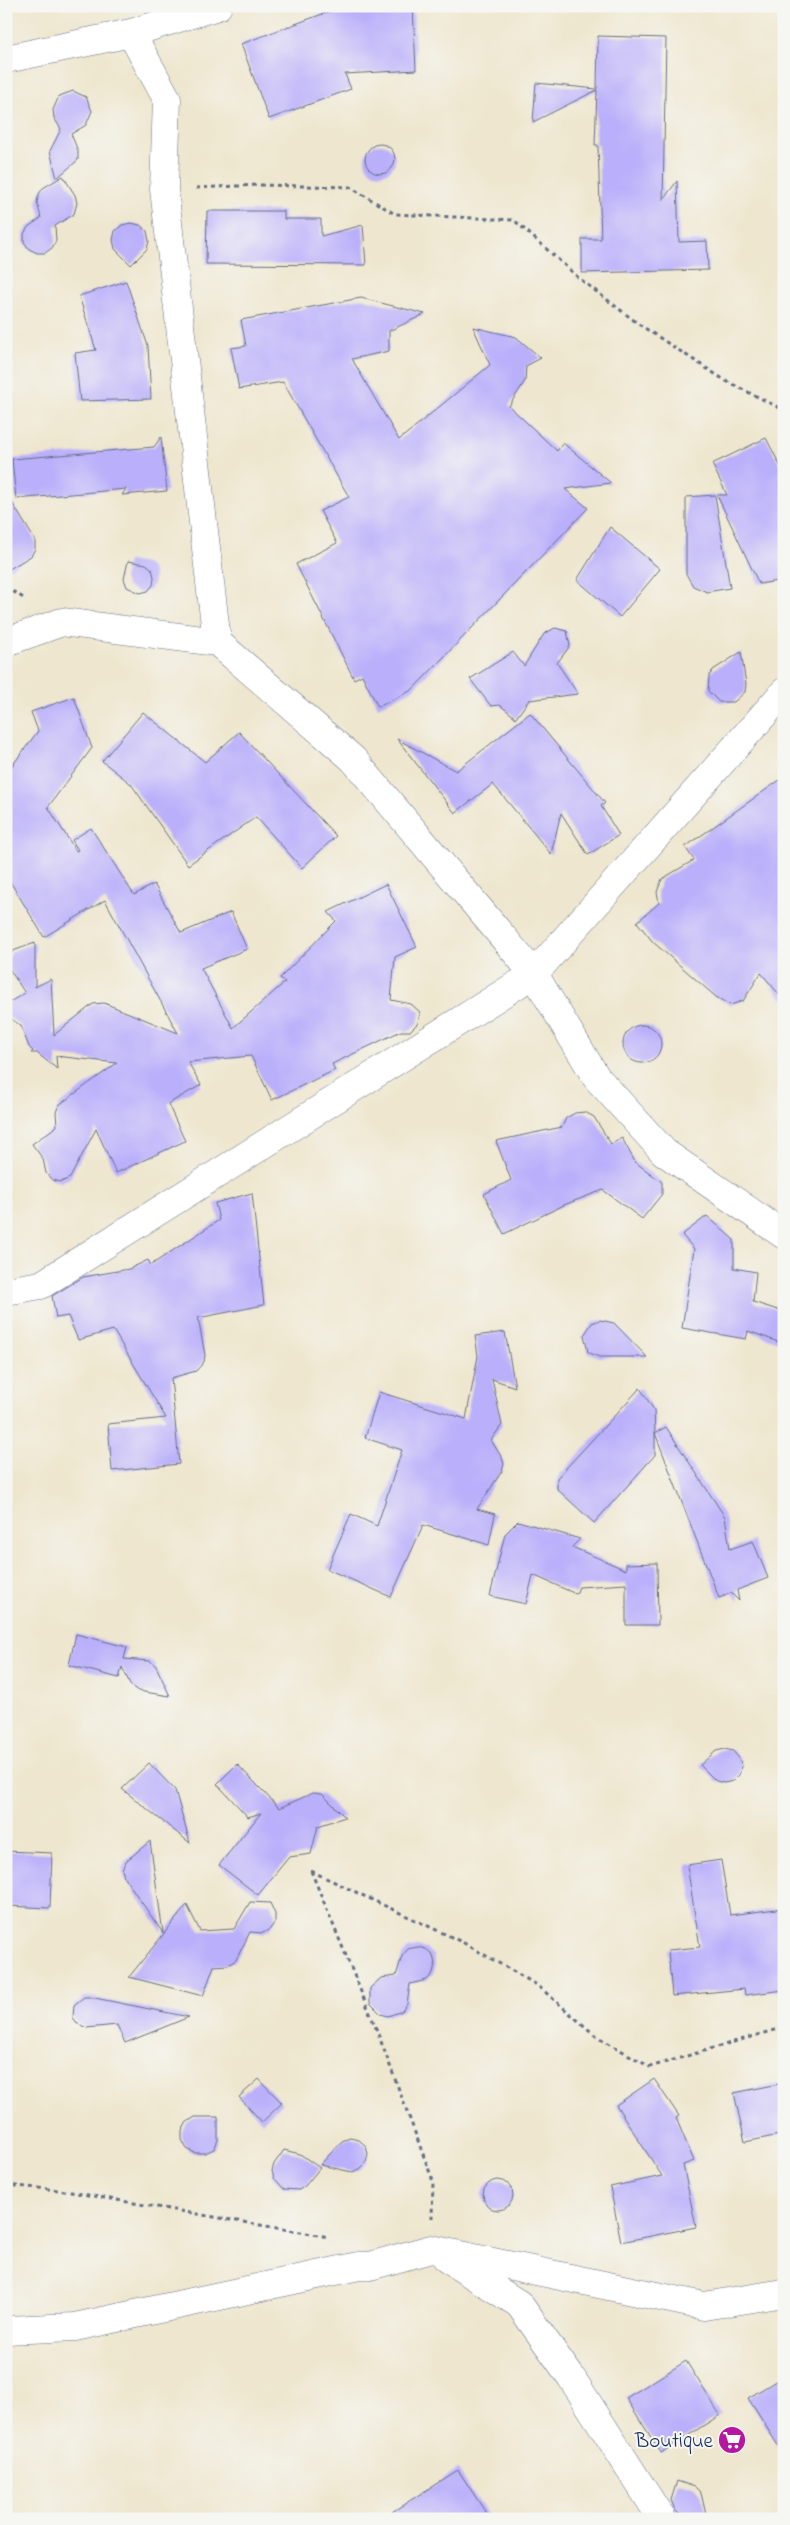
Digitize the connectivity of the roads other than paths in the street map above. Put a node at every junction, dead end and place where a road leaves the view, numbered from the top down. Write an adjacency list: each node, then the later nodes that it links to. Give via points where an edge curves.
1 (218, 6): 2 (street)
2 (131, 33): 3 (street); 5 (street, via 167,99 164,189)
3 (6, 59)
4 (6, 642): 5 (street, via 62,622)
5 (217, 642): 7 (street, via 353,759)
6 (784, 692): 7 (street)
7 (534, 974): 8 (street, via 596,1077 664,1152); 9 (street, via 41,1285)
8 (784, 1235)
9 (6, 1291)
10 (431, 2249): 11 (street, via 704,2306); 12 (street, via 370,2266 75,2327); 13 (street, via 519,2304 571,2377)
11 (784, 2293)
12 (6, 2330)
13 (662, 2519)

